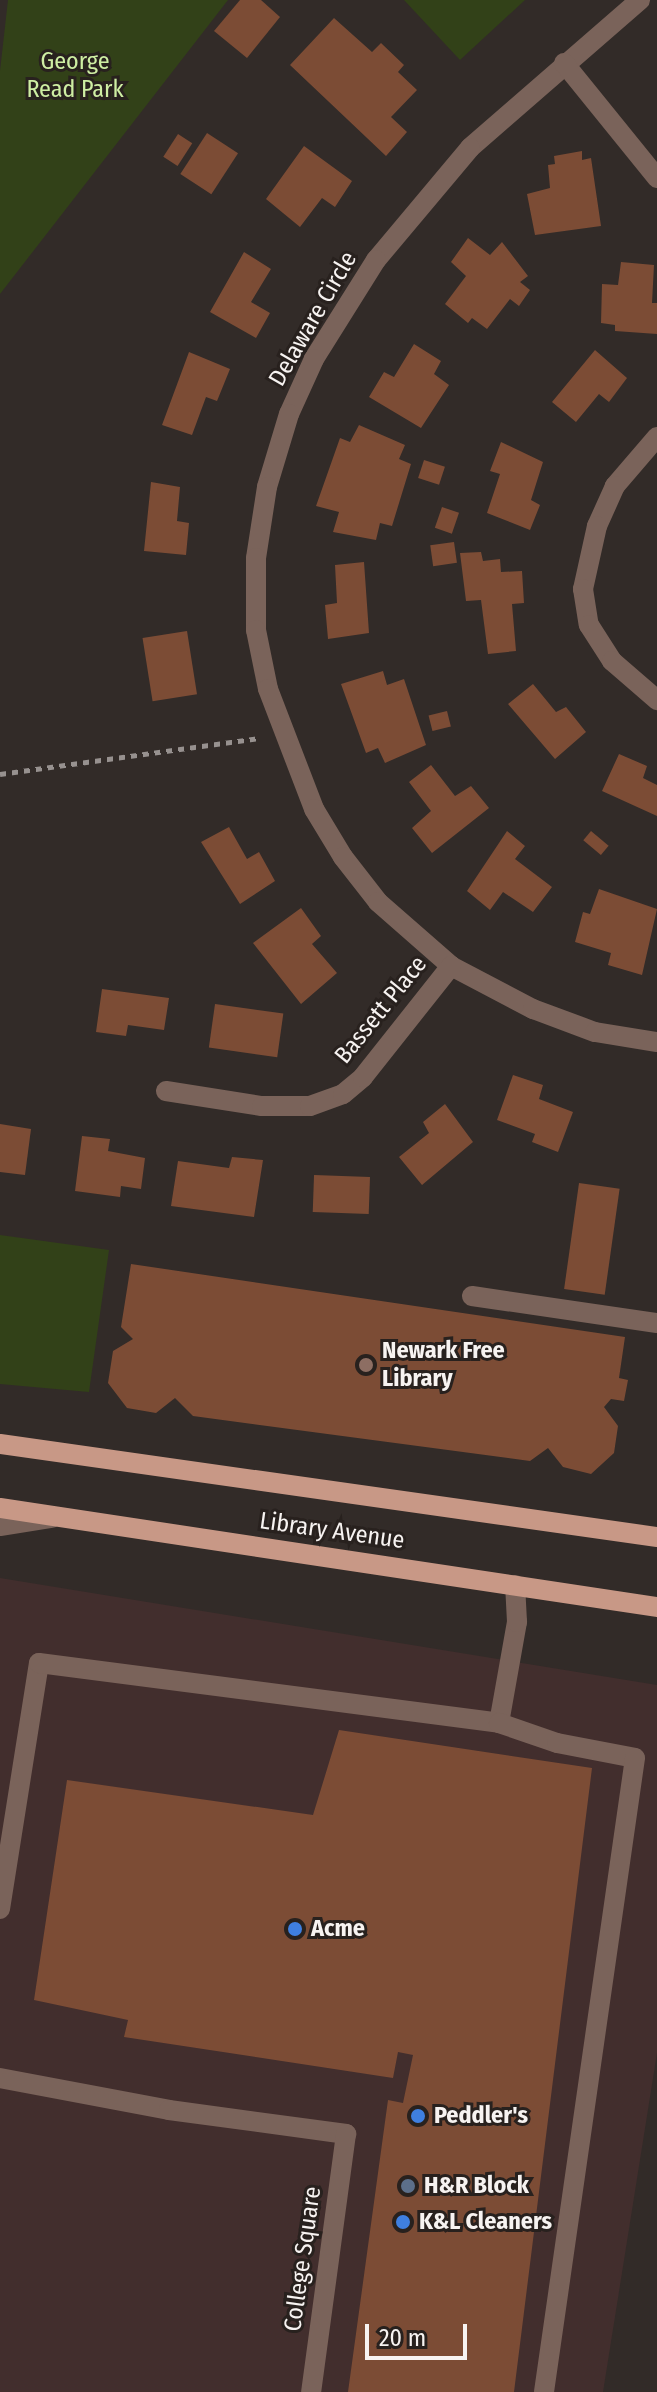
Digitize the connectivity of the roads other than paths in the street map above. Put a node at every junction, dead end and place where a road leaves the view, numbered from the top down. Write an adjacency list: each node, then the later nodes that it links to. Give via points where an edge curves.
1 (640, 0): 2 (street, Delaware Circle)
2 (564, 63): 3 (street); 6 (street, Delaware Circle, via 470,148 376,260 314,359 289,414 267,487 256,558 256,630 283,731 314,809 378,902)
3 (657, 178)
4 (657, 437): 5 (street, via 615,486 597,526 583,589 589,625 612,661)
5 (657, 700)
6 (451, 966): 7 (street, Delaware Circle, via 567,1022); 8 (street, Bassett Place, via 363,1077 343,1094 310,1106 274,1106)
7 (657, 1042)
8 (166, 1091)
9 (472, 1296): 10 (street)
10 (657, 1323)
11 (0, 1444): 15 (main road, Library Avenue)
12 (0, 1508): 13 (main road, Library Avenue)
13 (57, 1517): 14 (street); 16 (main road, Library Avenue)
14 (0, 1526)
15 (657, 1537)
16 (515, 1585): 17 (main road, Library Avenue); 18 (street, via 517,1622)
17 (657, 1607)
18 (499, 1723): 19 (street, via 39,1663); 22 (street, via 557,1743 635,1758)
19 (0, 1909)
20 (0, 2078): 21 (street, College Square, via 183,2113 346,2134)
21 (311, 2392)
22 (544, 2392)

